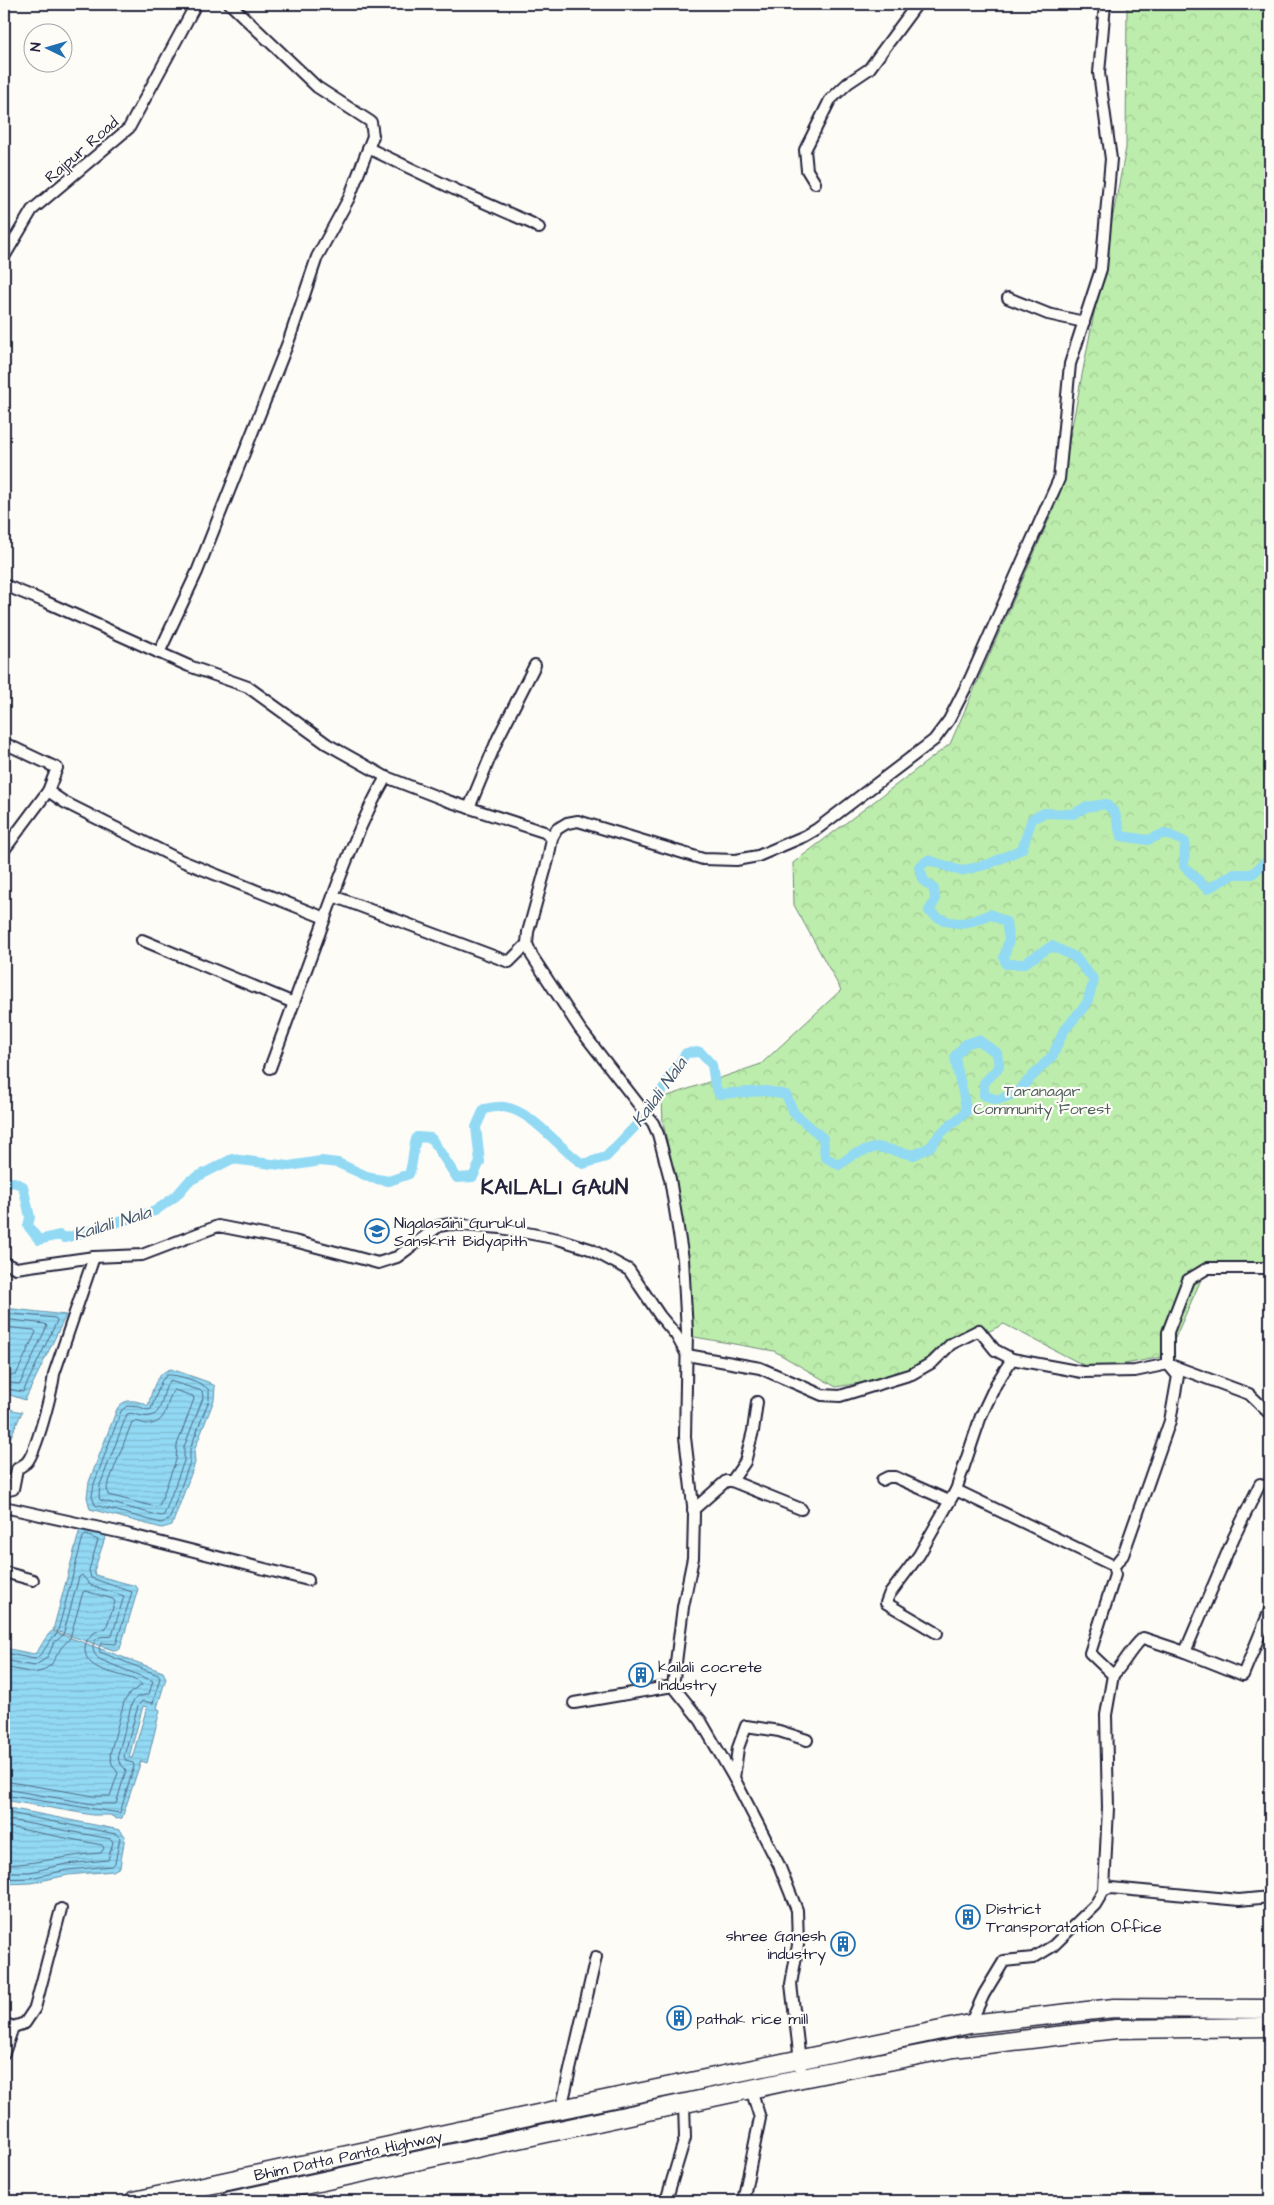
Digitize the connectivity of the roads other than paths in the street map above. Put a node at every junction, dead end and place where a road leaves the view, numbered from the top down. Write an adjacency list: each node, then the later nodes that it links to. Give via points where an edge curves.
1 (196, 4): 8 (street, Rajpur Road, via 129,128 32,210)
2 (230, 4): 5 (street, via 317,87 371,122 373,136)
3 (917, 4): 6 (street, via 869,69 830,100 806,150 807,170)
4 (1105, 4): 10 (street, via 1100,73 1111,158 1101,269)
5 (368, 148): 7 (street); 12 (street, via 349,198 317,257 289,340 200,562)
6 (815, 183)
7 (539, 228)
8 (4, 256)
9 (1008, 298): 10 (street, via 1048,314)
10 (1084, 322): 18 (street, via 1070,364 1059,479 970,680 949,720 934,740 805,836 758,856 736,860 703,859 578,821 556,829)
11 (4, 585): 12 (street)
12 (159, 653): 15 (street, via 248,687 327,744)
13 (535, 665): 17 (street, via 498,738)
14 (4, 743): 16 (street, via 57,768)
15 (386, 777): 17 (street); 20 (street, via 355,838)
16 (48, 791): 19 (street); 21 (street, via 182,861)
17 (469, 808): 18 (street, via 544,832)
18 (552, 838): 23 (street)
19 (4, 850)
20 (333, 896): 21 (street); 23 (street, via 509,962)
21 (325, 918): 24 (street)
22 (142, 940): 24 (street)
23 (527, 944): 29 (street, via 580,1029 653,1123 658,1134 670,1179 683,1259)
24 (294, 1003): 25 (street)
25 (270, 1068)
26 (94, 1257): 27 (street, via 16,1268); 29 (street, via 142,1255 218,1226 294,1241 378,1264 397,1257 440,1226 500,1228 590,1249 629,1270 676,1334); 38 (street, via 54,1374 38,1436 27,1462 17,1469 13,1489)
27 (4, 1263)
28 (1270, 1268): 31 (street, via 1208,1268 1188,1280 1168,1332)
29 (687, 1355): 30 (street, via 760,1368 822,1395 840,1396 912,1374 933,1362 951,1344 979,1330 995,1350); 42 (street, via 685,1437)
30 (1012, 1359): 31 (street, via 1082,1372 1135,1371); 37 (street, via 981,1416)
31 (1168, 1364): 33 (street, via 1249,1394); 43 (street, via 1178,1376 1170,1421 1124,1555)
32 (757, 1402): 35 (street, via 745,1462)
33 (1270, 1414)
34 (882, 1480): 39 (street, via 895,1478)
35 (732, 1481): 41 (street); 42 (street, via 726,1481)
36 (1260, 1484): 49 (street)
37 (956, 1490): 39 (street); 43 (street)
38 (4, 1492)
39 (949, 1501): 48 (street, via 919,1555 886,1603)
40 (4, 1507): 46 (street)
41 (801, 1509)
42 (693, 1510): 51 (street, via 693,1558)
43 (1114, 1566): 50 (street, via 1115,1575 1090,1653)
44 (4, 1572): 45 (street)
45 (32, 1580)
46 (308, 1580)
47 (1270, 1611): 49 (street, via 1243,1675)
48 (937, 1633)
49 (1185, 1652): 50 (street, via 1143,1638 1132,1647 1125,1664)
50 (1113, 1675): 55 (street, via 1106,1715 1108,1808)
51 (673, 1686): 52 (street); 54 (street, via 702,1721)
52 (574, 1703)
53 (807, 1740): 54 (street, via 779,1731 746,1726 738,1748)
54 (734, 1778): 64 (street, via 779,1865 797,1910 798,1945 791,1984)
55 (1104, 1890): 56 (street, via 1111,1888 1239,1900); 60 (street, via 1095,1905 1053,1946 1033,1958 1004,1961)
56 (1270, 1897)
57 (61, 1909): 61 (street, via 35,2008 25,2023)
58 (596, 1957): 68 (street)
59 (1270, 2009): 60 (highway, Bhim Datta Panta Highway, via 1114,2008)
60 (970, 2024): 64 (highway, Bhim Datta Panta Highway)
61 (8, 2025): 63 (street)
62 (1270, 2027): 65 (highway, Bhim Datta Panta Highway, via 1116,2029 954,2048)
63 (4, 2053)
64 (799, 2060): 65 (street); 68 (highway, Bhim Datta Panta Highway)
65 (802, 2078): 66 (highway, Bhim Datta Panta Highway)
66 (751, 2089): 67 (highway, Bhim Datta Panta Highway); 72 (street, via 760,2118)
67 (684, 2103): 70 (highway, Bhim Datta Panta Highway); 71 (street, via 685,2138)
68 (561, 2109): 69 (highway, Bhim Datta Panta Highway)
69 (134, 2201)
70 (230, 2201)
71 (666, 2201)
72 (743, 2201)

